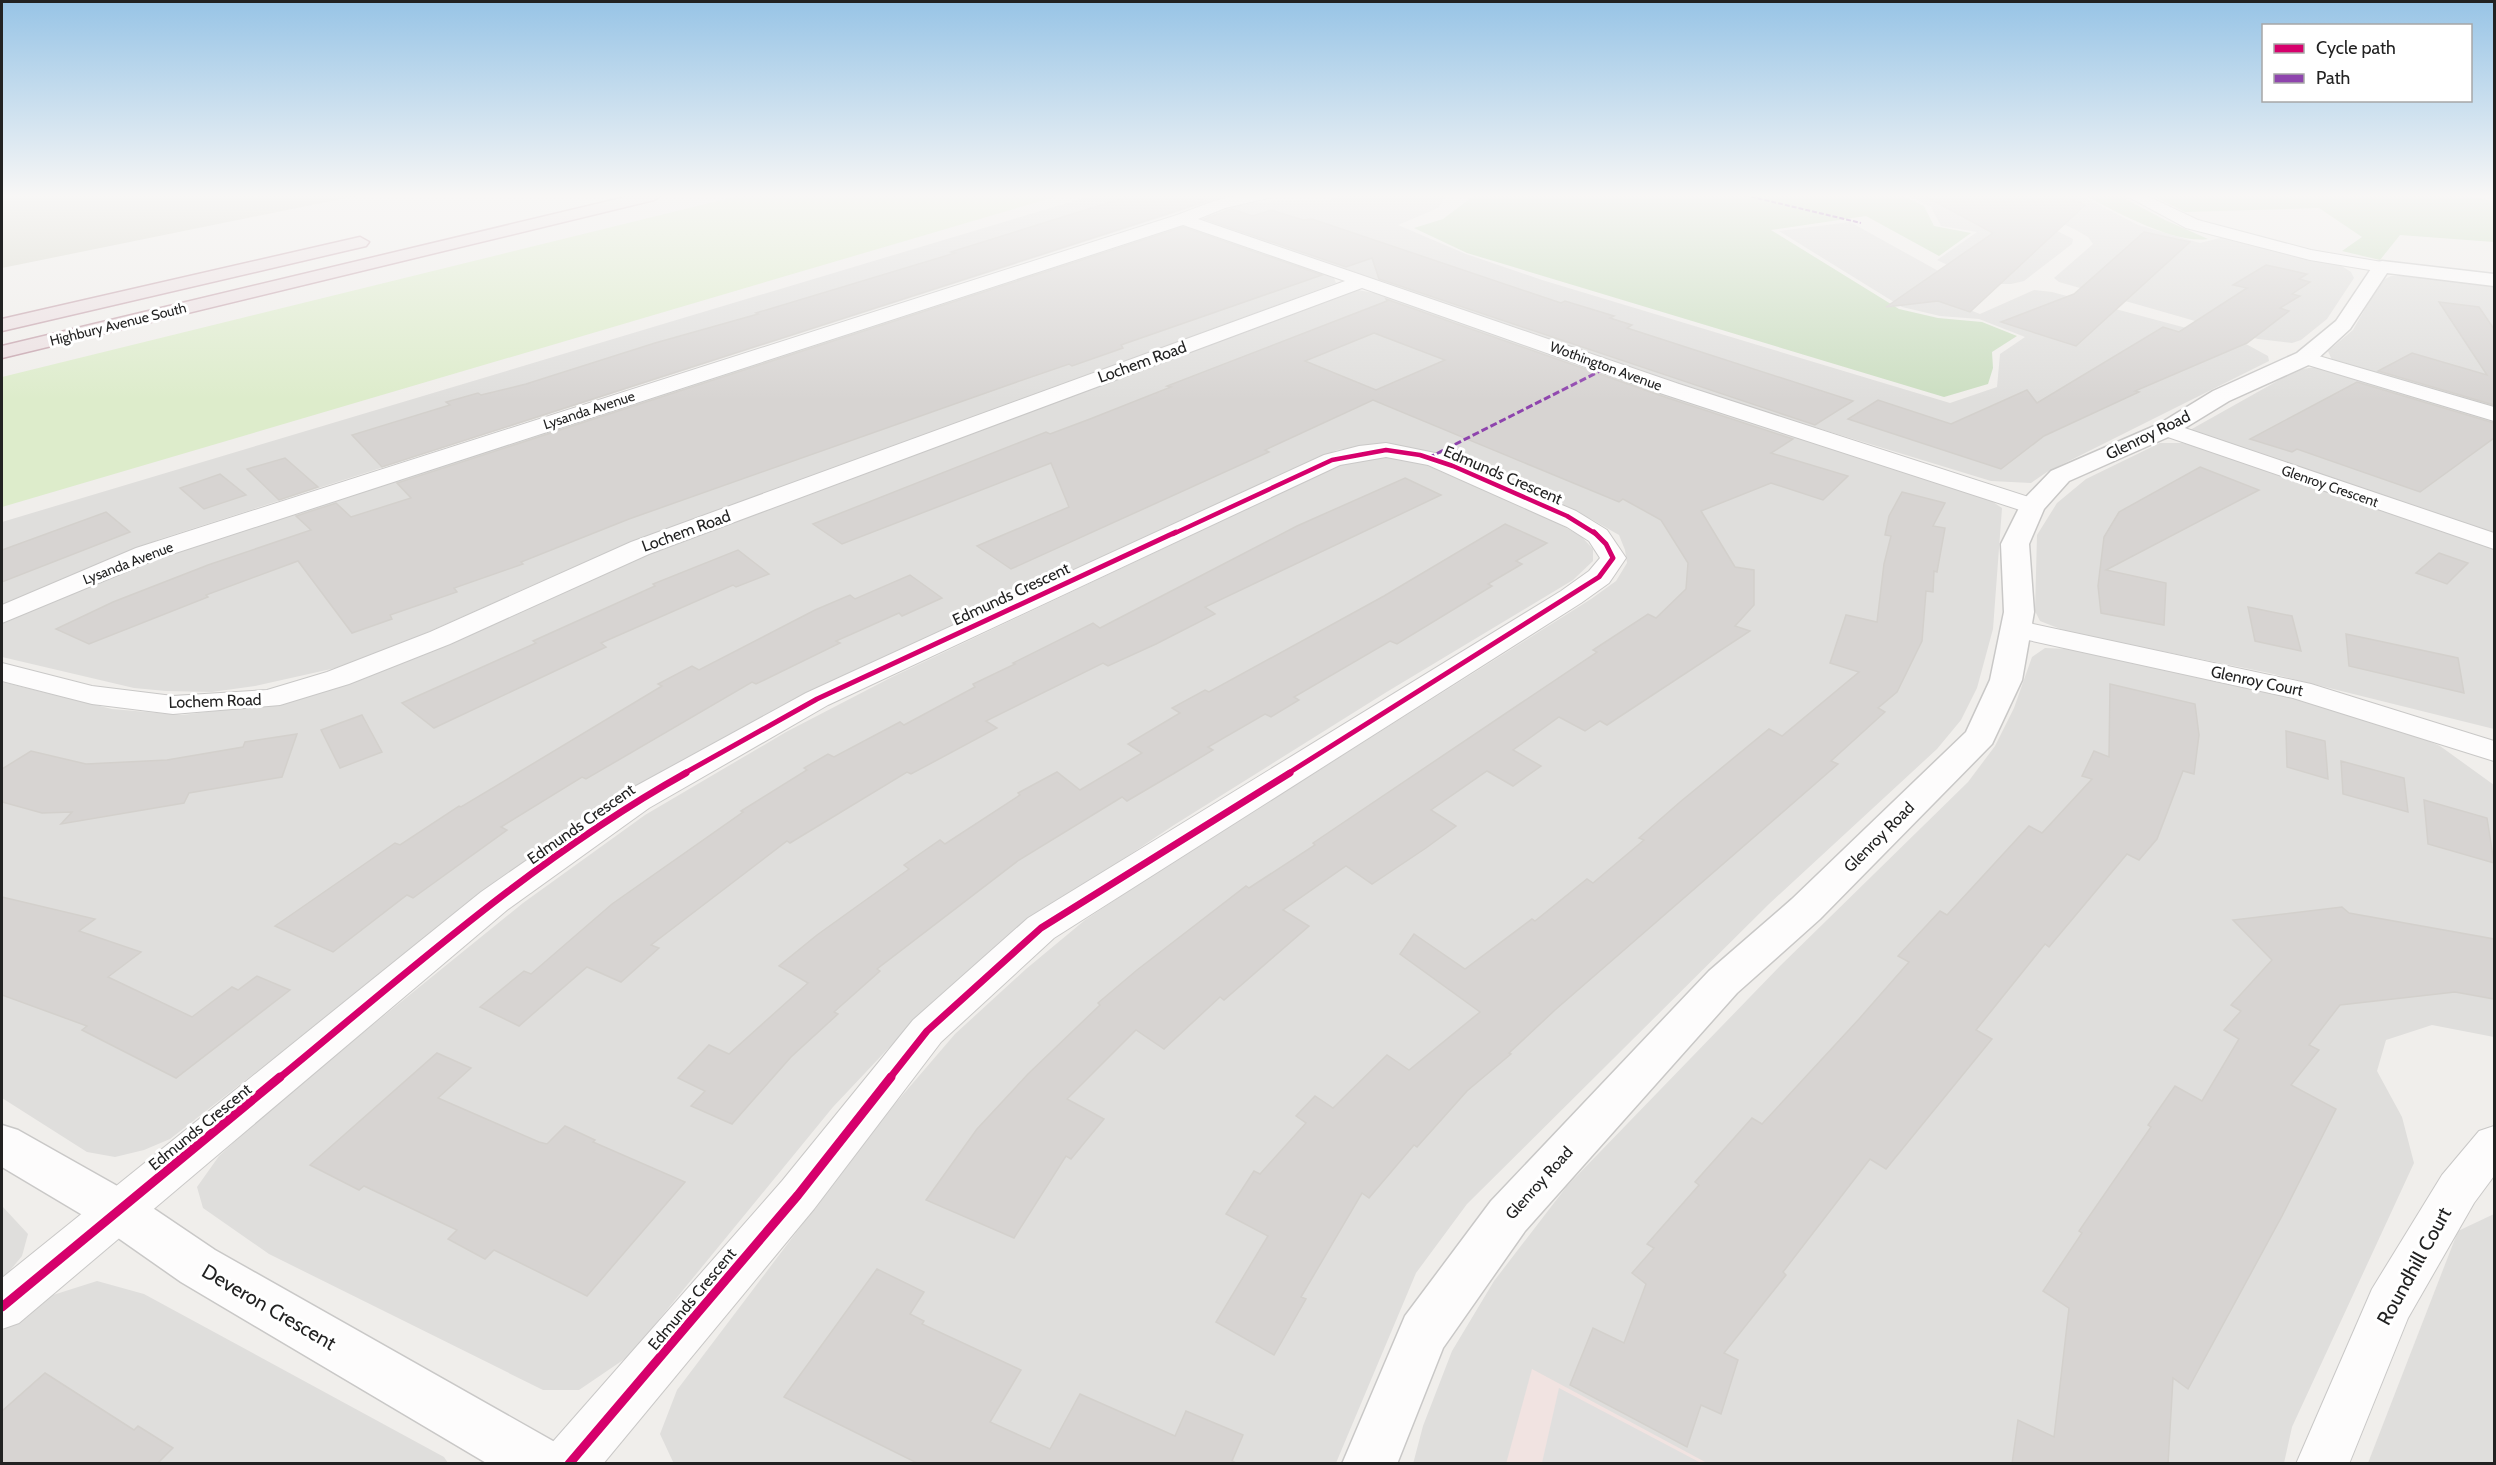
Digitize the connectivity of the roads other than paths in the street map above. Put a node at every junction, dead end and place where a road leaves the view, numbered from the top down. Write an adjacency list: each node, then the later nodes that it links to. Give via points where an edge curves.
1 (269, 263): 9 (highway, Highbury Avenue South)
2 (370, 263): 10 (highway, Highbury Avenue South)
3 (1046, 263): 16 (street, Lysanda Avenue, via 156,551)
4 (1312, 263): 8 (street, Wothington Avenue)
5 (2360, 263): 6 (street)
6 (2382, 267): 7 (street); 11 (street, Glenroy Road, via 2343,325)
7 (2494, 280)
8 (1363, 281): 14 (street, Wothington Avenue, via 1671,389); 18 (street, Lochem Road, via 640,548 440,638 338,678 269,699 172,705 92,695)
9 (2, 326)
10 (2, 352)
11 (2305, 358): 12 (street); 13 (street, Glenroy Road, via 2221,396)
12 (2494, 414)
13 (2167, 429): 14 (street, Glenroy Road, via 2060,476); 15 (street, Glenroy Crescent)
14 (2032, 506): 17 (street, Glenroy Road, via 2015,544 2019,612)
15 (2494, 541)
16 (2, 615)
17 (2016, 629): 19 (street, Glenroy Court, via 2300,690); 26 (street, Glenroy Road, via 2006,680 1980,737 1806,909 1724,982 1508,1216 1423,1333)
18 (2, 672)
19 (2494, 750)
20 (2, 1144): 22 (street, Deveron Crescent)
21 (2494, 1144): 27 (street, Roundhill Court, via 2458,1189 2389,1305)
22 (118, 1211): 23 (street); 24 (street, Deveron Crescent, via 198,1266); 25 (street, Edmunds Crescent, via 494,901 637,800 817,699 1332,460 1386,450 1434,460 1571,518 1609,546 1613,558 1599,577 1571,597 1041,928 927,1031 798,1195)
23 (2, 1307)
24 (541, 1464)
25 (569, 1464)
26 (1369, 1464)
27 (2322, 1464)

